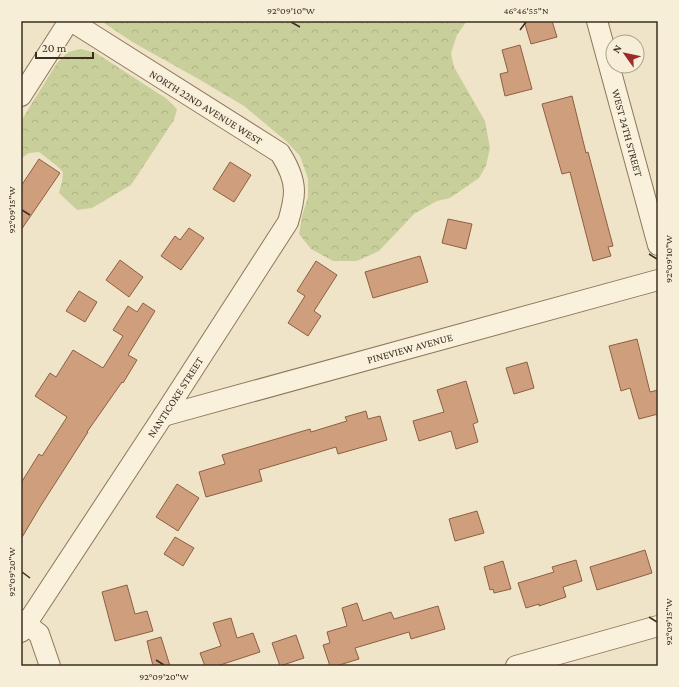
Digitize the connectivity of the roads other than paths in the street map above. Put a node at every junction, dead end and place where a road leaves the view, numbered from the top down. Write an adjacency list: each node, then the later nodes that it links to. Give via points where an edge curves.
1 (70, 21): 3 (street); 4 (street, NORTH 22ND AVENUE WEST)
2 (597, 21): 5 (street, WEST 24TH STREET)
3 (21, 96)
4 (280, 153): 7 (street, NANTICOKE STREET, via 287,164 294,190 288,222)
5 (658, 245)
6 (658, 280): 7 (street, PINEVIEW AVENUE)
7 (163, 416): 8 (street, NANTICOKE STREET)
8 (23, 625): 10 (street, via 39,634)
9 (658, 626): 11 (street)
10 (50, 666)
11 (516, 666)

